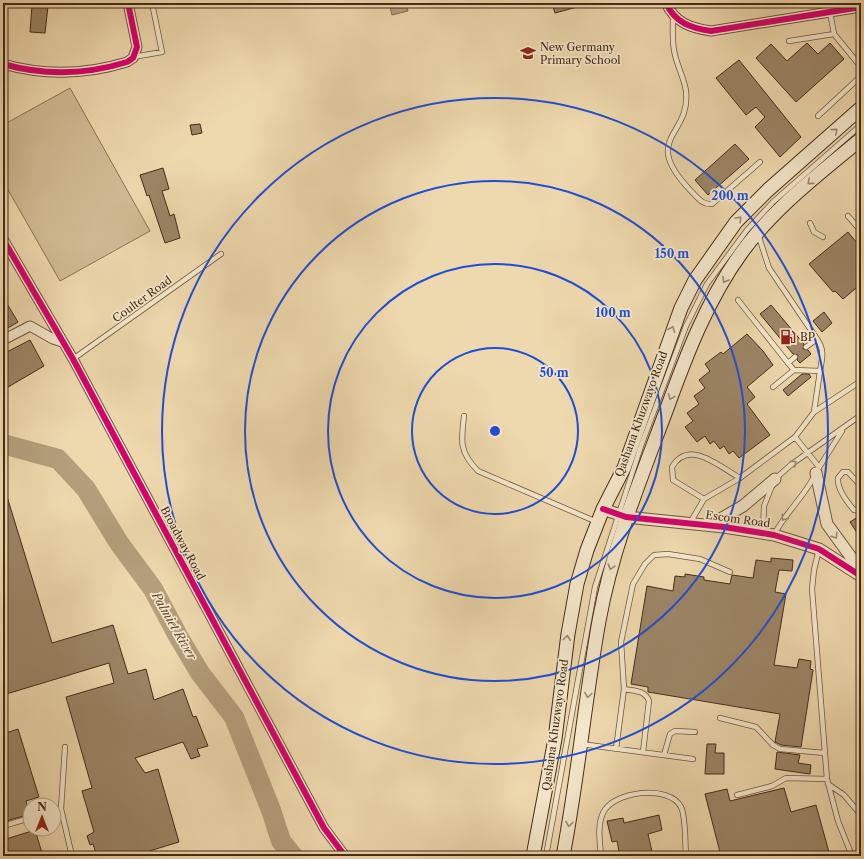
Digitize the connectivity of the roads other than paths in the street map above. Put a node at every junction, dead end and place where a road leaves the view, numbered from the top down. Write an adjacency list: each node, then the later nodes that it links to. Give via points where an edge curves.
1 (128, 3): 11 (street, via 137,47)
2 (152, 3): 11 (lane, via 162,52)
3 (666, 3): 8 (street)
4 (694, 3): 5 (lane)
5 (732, 3)
6 (861, 7): 7 (street)
7 (830, 11): 8 (street, via 711,31 688,26); 9 (lane)
8 (673, 14): 19 (lane, via 674,50 686,90 683,112 668,146 671,165 677,176 703,203 712,204)
9 (834, 34): 10 (lane); 13 (lane)
10 (788, 41)
11 (132, 58): 12 (street, via 118,65 75,73 32,71)
12 (3, 64)
13 (861, 67)
14 (861, 74): 16 (lane)
15 (861, 108): 50 (main road, Qashana Khuzwayo Road, one-way to 15, via 624,468 669,336 695,280 741,217)
16 (818, 116)
17 (861, 125): 52 (lane, via 773,202 746,230 707,284 674,354)
18 (861, 139): 23 (main road, Qashana Khuzwayo Road, one-way to 23, via 780,209)
19 (760, 162)
20 (848, 216): 22 (lane)
21 (810, 223): 24 (lane, via 814,232)
22 (861, 231)
23 (758, 232): 28 (lane, via 769,268); 52 (main road, Qashana Khuzwayo Road, one-way to 52, via 728,274 690,345)
24 (823, 237)
25 (3, 239): 30 (street, Broadway Road)
26 (221, 254): 33 (lane, Coulter Road)
27 (738, 300): 34 (lane)
28 (816, 339): 31 (lane); 36 (lane, via 823,352)
29 (3, 340): 30 (street, via 30,326)
30 (62, 342): 33 (street, Broadway Road)
31 (806, 348)
32 (795, 357): 34 (lane)
33 (73, 360): 78 (street, Broadway Road, via 324,828)
34 (788, 363): 35 (lane)
35 (794, 370): 36 (lane); 38 (lane)
36 (820, 371): 39 (lane)
37 (861, 381): 39 (lane)
38 (773, 387)
39 (814, 412): 43 (lane)
40 (861, 415): 42 (lane)
41 (464, 416): 53 (lane, via 463,451 478,471)
42 (844, 428): 44 (lane); 45 (lane)
43 (795, 437): 44 (lane); 46 (lane)
44 (807, 454): 45 (lane); 47 (lane, one-way to 44)
45 (818, 470): 56 (lane, one-way to 56, via 802,497); 58 (street, one-way to 58, via 827,524)
46 (740, 478): 49 (lane); 49 (lane, via 701,455 689,453 682,456 672,467 673,480)
47 (776, 479): 55 (street, via 743,506); 56 (lane, via 764,506)
48 (861, 486): 51 (lane, via 848,472 843,472 838,478 839,488 851,507)
49 (704, 499): 54 (lane)
50 (603, 509): 52 (street, Escom Road); 53 (main road, Qashana Khuzwayo Road)
51 (861, 511)
52 (622, 515): 54 (street, Escom Road); 64 (main road, Qashana Khuzwayo Road, one-way to 64, via 599,621); 81 (lane, via 604,556 589,614)
53 (598, 522): 80 (main road, Qashana Khuzwayo Road, one-way to 53, via 555,739 572,605 587,550)
54 (690, 523): 55 (street, Escom Road)
55 (709, 525): 56 (street, Escom Road)
56 (769, 534): 57 (street, Escom Road)
57 (819, 549): 60 (street, Escom Road); 68 (lane, via 812,589)
58 (861, 571)
59 (730, 572): 61 (lane, via 700,559 668,554 654,556 645,564 633,584 621,642)
60 (861, 576)
61 (624, 689): 66 (lane); 67 (lane, via 646,694 649,701)
62 (720, 718): 68 (lane, via 756,727 780,749)
63 (695, 732): 69 (lane, via 675,731 670,734)
64 (581, 744): 66 (lane); 82 (main road, Qashana Khuzwayo Road, one-way to 82)
65 (65, 747): 73 (lane)
66 (616, 749): 67 (lane)
67 (644, 752): 69 (lane)
68 (825, 753): 71 (lane)
69 (664, 755): 70 (lane)
70 (693, 759)
71 (828, 782): 72 (lane, via 786,778 772,786); 75 (lane); 85 (lane, via 838,821)
72 (737, 795)
73 (62, 797)
74 (62, 813): 79 (lane)
75 (861, 816)
76 (22, 820): 77 (lane)
77 (3, 826)
78 (341, 854)
79 (72, 856)
80 (533, 856)
81 (546, 856)
82 (563, 856)
83 (601, 856): 84 (lane, via 600,827 606,808 621,798 658,793 669,795 682,809)
84 (686, 856)
85 (852, 856)

